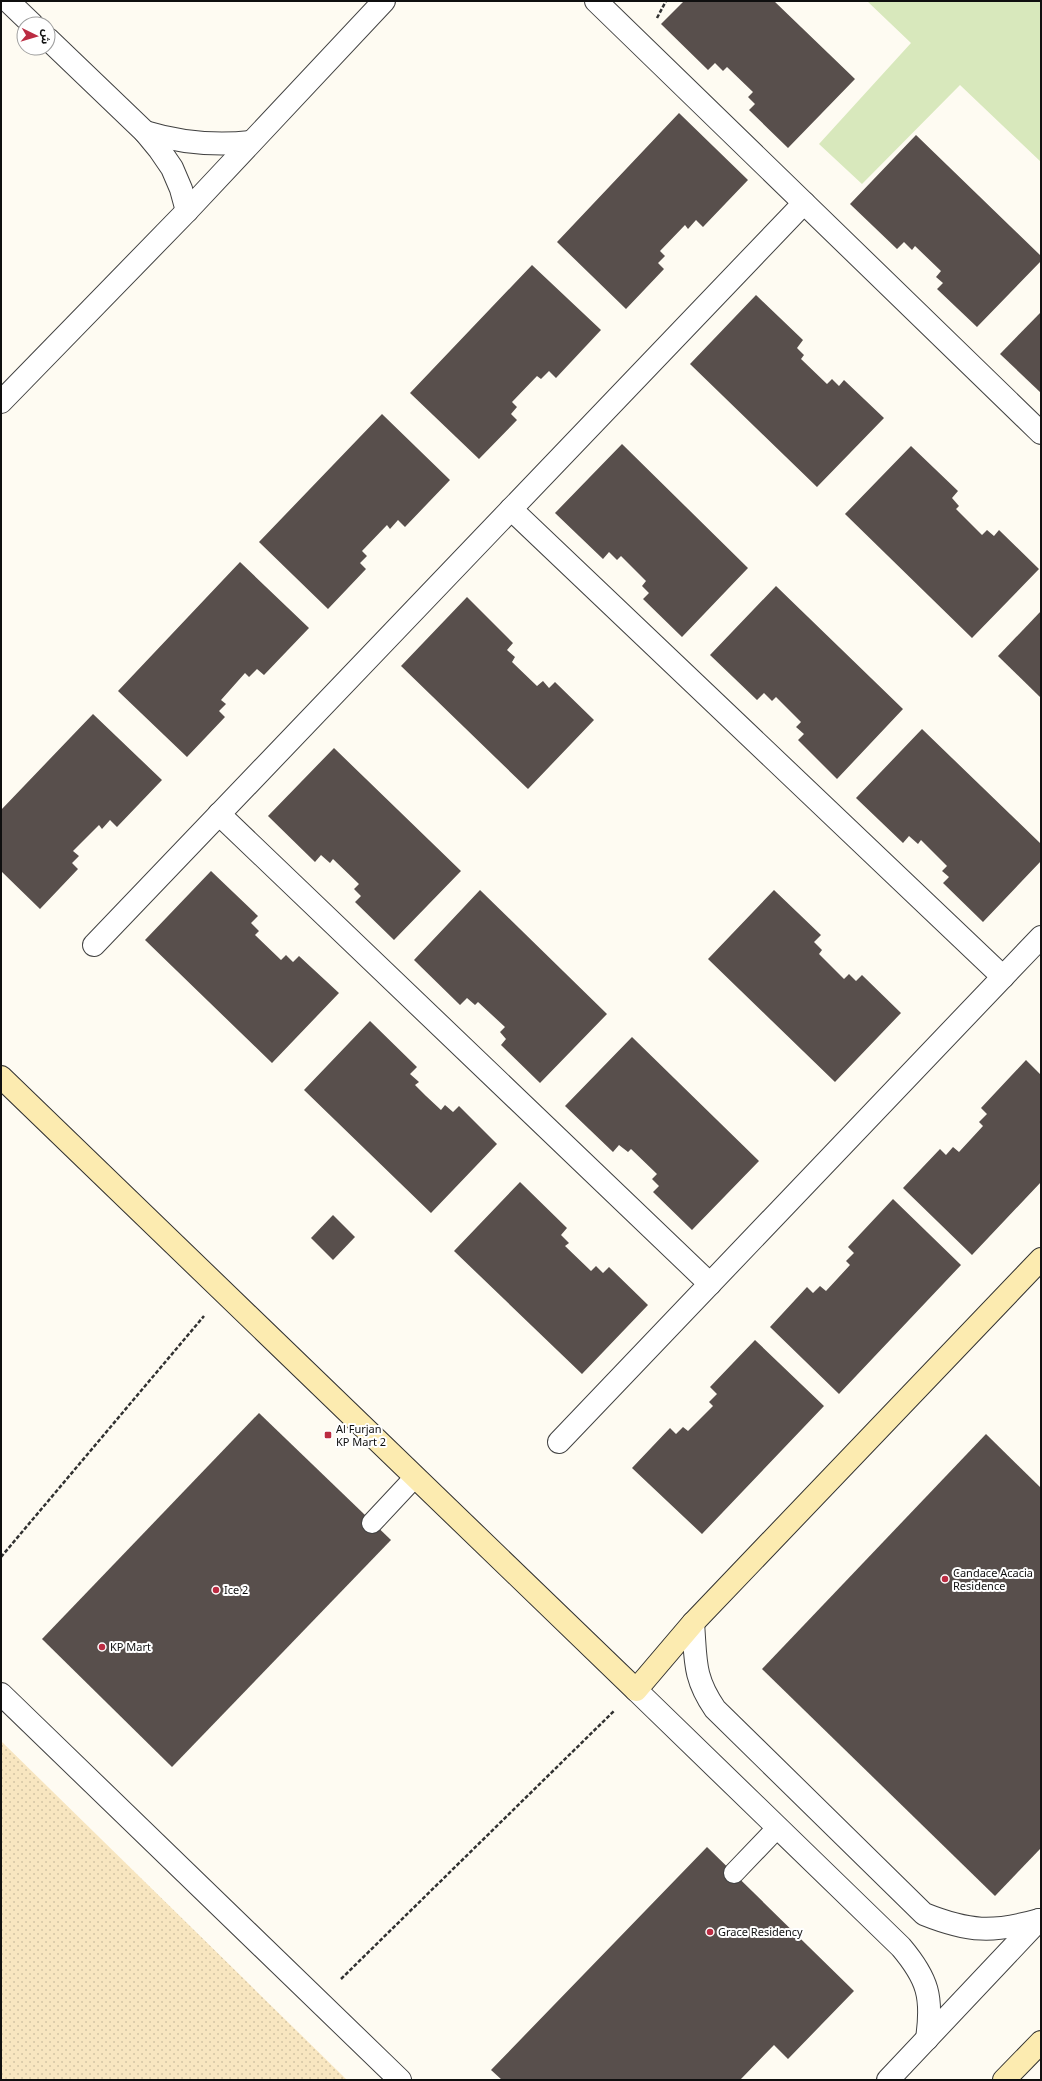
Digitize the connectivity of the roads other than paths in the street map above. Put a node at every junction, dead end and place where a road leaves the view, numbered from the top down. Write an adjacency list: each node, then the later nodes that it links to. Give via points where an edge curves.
1 (8, 1): 4 (street)
2 (384, 1): 7 (street)
3 (596, 1): 8 (street)
4 (24, 16)
5 (56, 47): 6 (street)
6 (145, 132): 7 (street, via 170,140 197,144); 9 (street, via 172,168 181,189)
7 (252, 142): 9 (street)
8 (804, 203): 11 (street); 12 (street)
9 (186, 211): 10 (street)
10 (1, 402)
11 (1041, 433)
12 (511, 509): 13 (street); 16 (street)
13 (219, 814): 15 (street); 19 (street)
14 (1041, 937): 16 (street)
15 (94, 945)
16 (1004, 977): 19 (street)
17 (1, 1077): 21 (street)
18 (1041, 1259): 23 (street)
19 (710, 1284): 20 (street)
20 (559, 1442)
21 (415, 1476): 22 (lane); 24 (street)
22 (372, 1523)
23 (693, 1624): 24 (street); 28 (street, via 696,1672 703,1692 715,1709 924,1914 952,1925 981,1930 1010,1928)
24 (636, 1690): 26 (street)
25 (1, 1694): 31 (street)
26 (778, 1827): 27 (lane); 29 (street, via 917,1966 927,1989 931,2014)
27 (734, 1873)
28 (1040, 1919): 29 (street)
29 (927, 2039): 32 (street)
30 (1041, 2042): 33 (street)
31 (400, 2080)
32 (888, 2080)
33 (1004, 2080)

